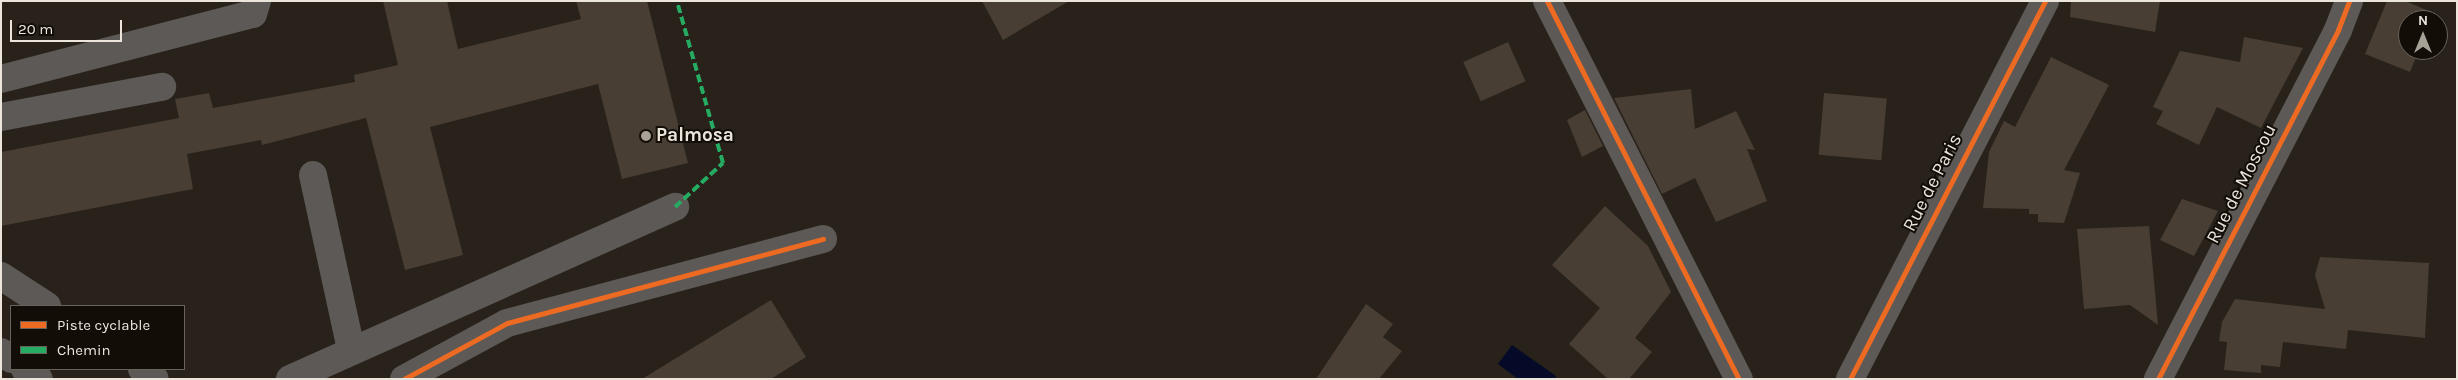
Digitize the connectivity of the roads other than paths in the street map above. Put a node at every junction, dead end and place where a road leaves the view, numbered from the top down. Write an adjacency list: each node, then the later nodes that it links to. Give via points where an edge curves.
1 (257, 1): 5 (street, via 253,14)
2 (1547, 1): 20 (street)
3 (2045, 1): 21 (street, Rue de Paris)
4 (2349, 1): 22 (street, Rue de Moscou)
5 (1, 79)
6 (162, 87): 7 (street)
7 (1, 117)
8 (313, 175): 13 (street)
9 (675, 207): 13 (street)
10 (823, 239): 19 (street, via 508,323)
11 (1, 276): 12 (street)
12 (45, 305)
13 (350, 349): 18 (street)
14 (26, 370): 16 (street)
15 (143, 370): 17 (street)
16 (39, 379)
17 (155, 379)
18 (290, 379)
19 (404, 379)
20 (1738, 379)
21 (1850, 379)
22 (2158, 379)

